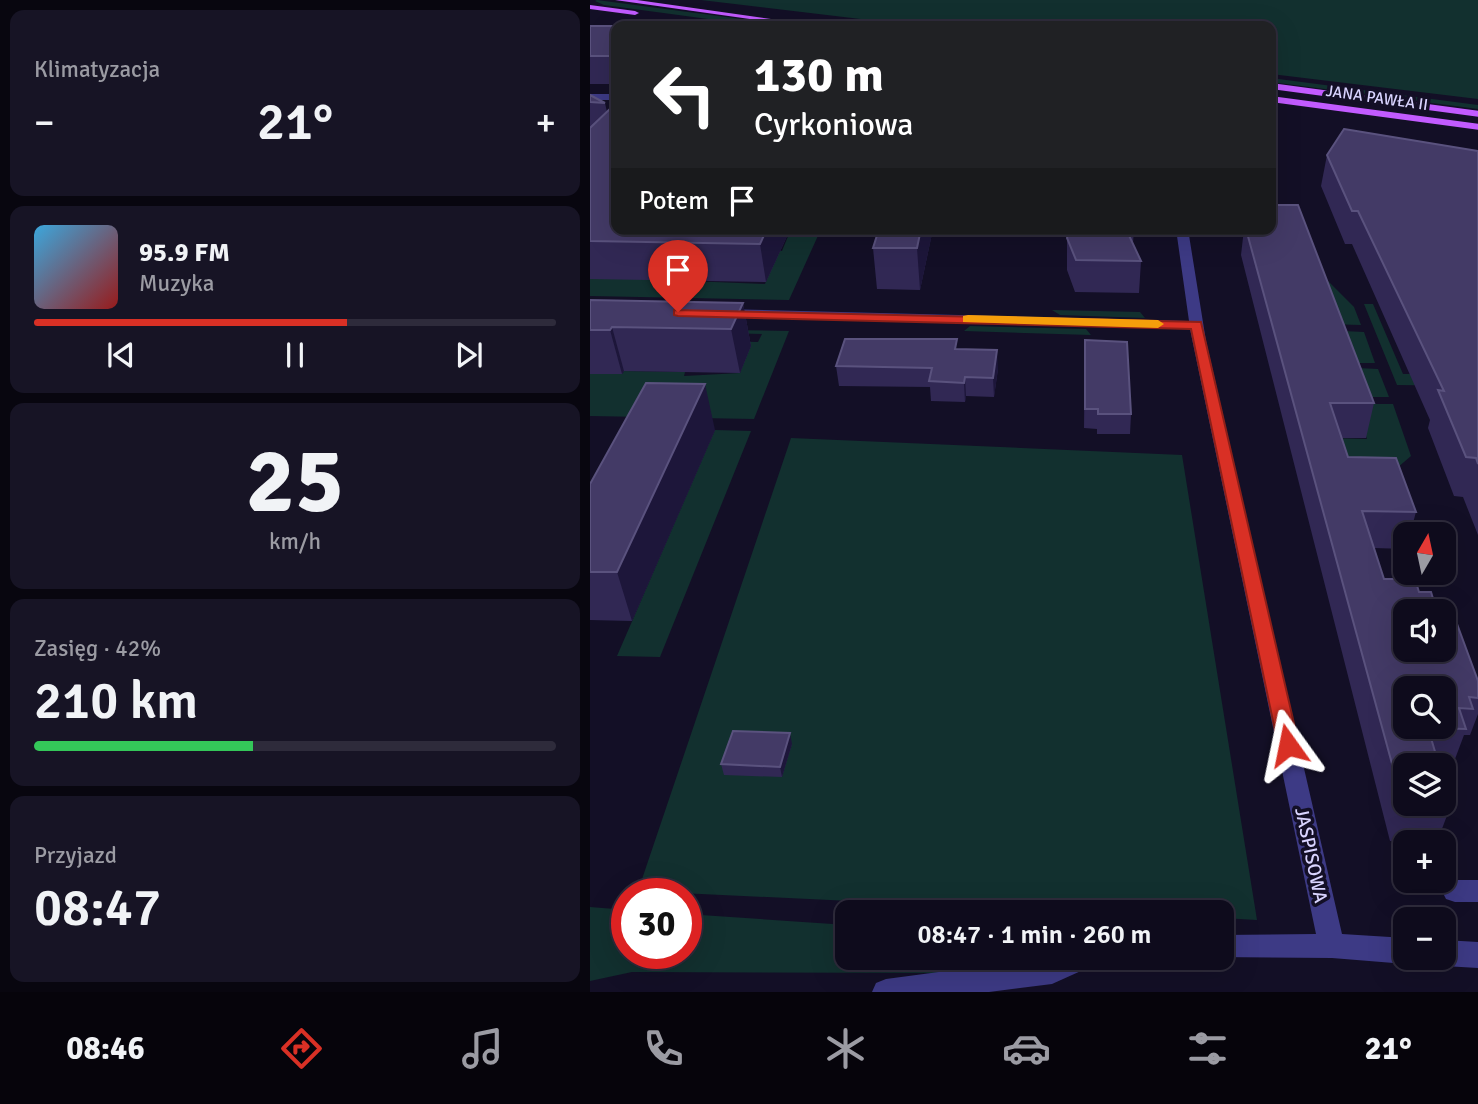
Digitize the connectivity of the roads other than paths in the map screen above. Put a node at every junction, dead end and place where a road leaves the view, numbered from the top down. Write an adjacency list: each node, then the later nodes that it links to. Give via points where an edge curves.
1 (619, 0): 4 (main road)
2 (590, 7): 3 (main road)
3 (658, 16)
4 (779, 21)
5 (1276, 87): 9 (main road, JANA PAWŁA II)
6 (590, 97): 7 (street)
7 (611, 97)
8 (1276, 100): 10 (main road, JANA PAWŁA II)
9 (1478, 114)
10 (1478, 127)
11 (1183, 235): 13 (street, JASPISOWA)
12 (704, 313): 13 (street)
13 (1197, 325): 14 (street, JASPISOWA)
14 (1332, 946): 15 (street); 16 (street)
15 (1234, 947)
16 (1393, 950)
17 (1456, 954): 18 (street)
18 (1478, 955)
19 (1053, 970): 20 (street)
20 (886, 992)

